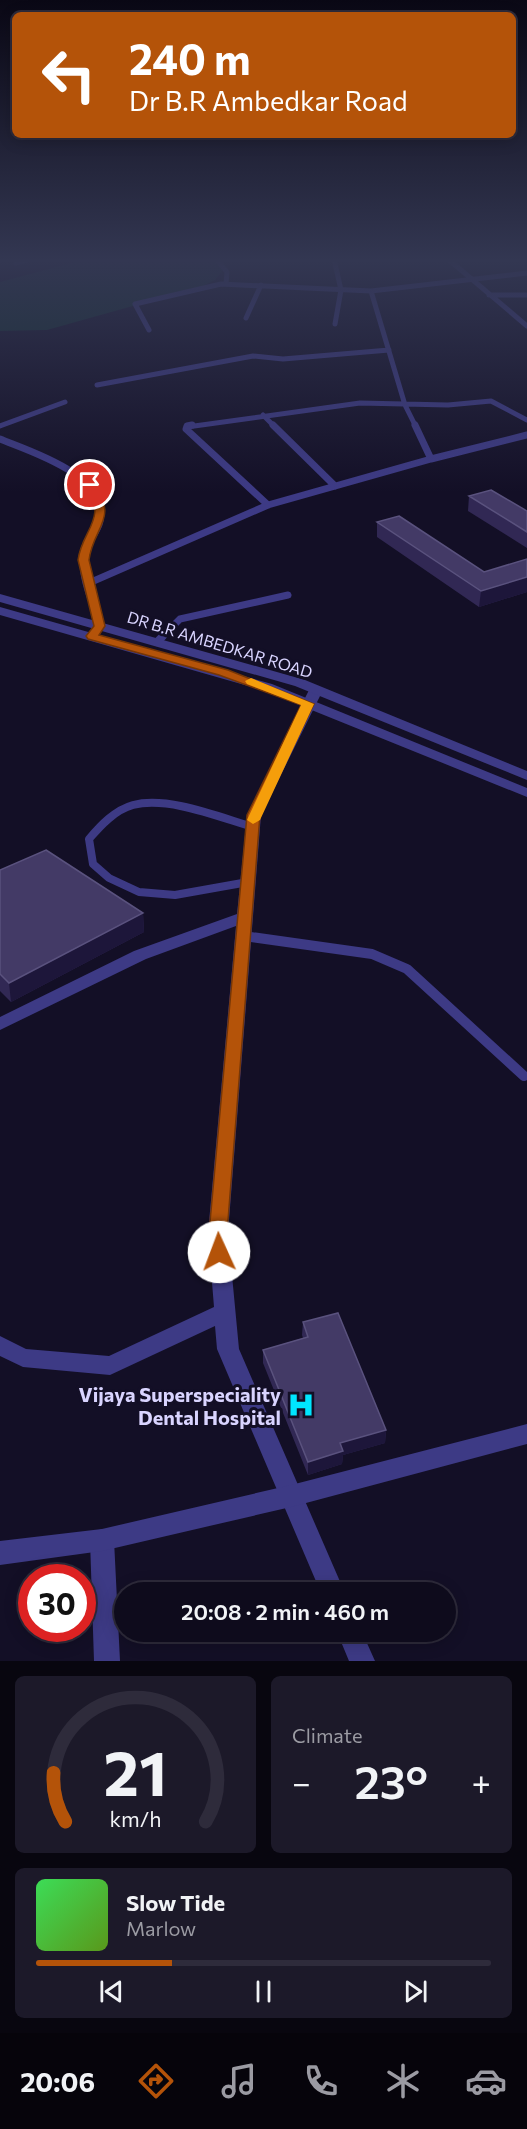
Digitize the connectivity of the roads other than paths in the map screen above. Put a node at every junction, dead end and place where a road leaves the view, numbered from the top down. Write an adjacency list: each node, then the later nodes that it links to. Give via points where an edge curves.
1 (385, 337): 2 (lane)
2 (389, 350): 3 (lane, via 283,359 253,356); 5 (lane)
3 (97, 385)
4 (65, 402): 8 (lane)
5 (405, 405): 6 (lane, via 345,403); 7 (lane, via 491,400); 11 (lane)
6 (263, 415): 12 (lane); 13 (lane, via 194,424 186,429)
7 (527, 420)
8 (0, 426)
9 (527, 435): 11 (lane)
10 (0, 439): 14 (lane, via 69,470 97,495 100,519 83,560)
11 (431, 459): 12 (lane)
12 (335, 486): 13 (lane)
13 (268, 504): 14 (lane)
14 (89, 584): 18 (lane)
15 (288, 595): 19 (lane, via 180,619)
16 (0, 598): 18 (street, DR B.R AMBEDKAR ROAD)
17 (0, 611): 18 (street, DR B.R AMBEDKAR ROAD)
18 (96, 631): 19 (street, DR B.R AMBEDKAR ROAD); 20 (street, DR B.R AMBEDKAR ROAD)
19 (157, 642): 20 (street, DR B.R AMBEDKAR ROAD, via 261,671)
20 (312, 697): 21 (street, DR B.R AMBEDKAR ROAD); 22 (street, DR B.R AMBEDKAR ROAD); 23 (street, via 254,815)
21 (527, 776)
22 (527, 793)
23 (253, 827): 24 (street); 24 (lane, via 167,804 134,805 106,819 89,839 93,864 108,878 138,892 176,896)
24 (248, 882): 25 (street)
25 (245, 926): 26 (street, via 140,955); 27 (lane, via 372,954 407,969); 28 (street, via 218,1233)
26 (0, 1023)
27 (524, 1076)
28 (225, 1312): 29 (street, via 110,1366 23,1358); 31 (street, via 228,1349)
29 (0, 1345)
30 (527, 1434): 31 (street)
31 (291, 1496): 32 (street); 34 (street)
32 (102, 1540): 33 (street); 36 (street)
33 (0, 1554)
34 (328, 1582)
35 (353, 1642): 37 (street)
36 (107, 1661)
37 (362, 1661)

